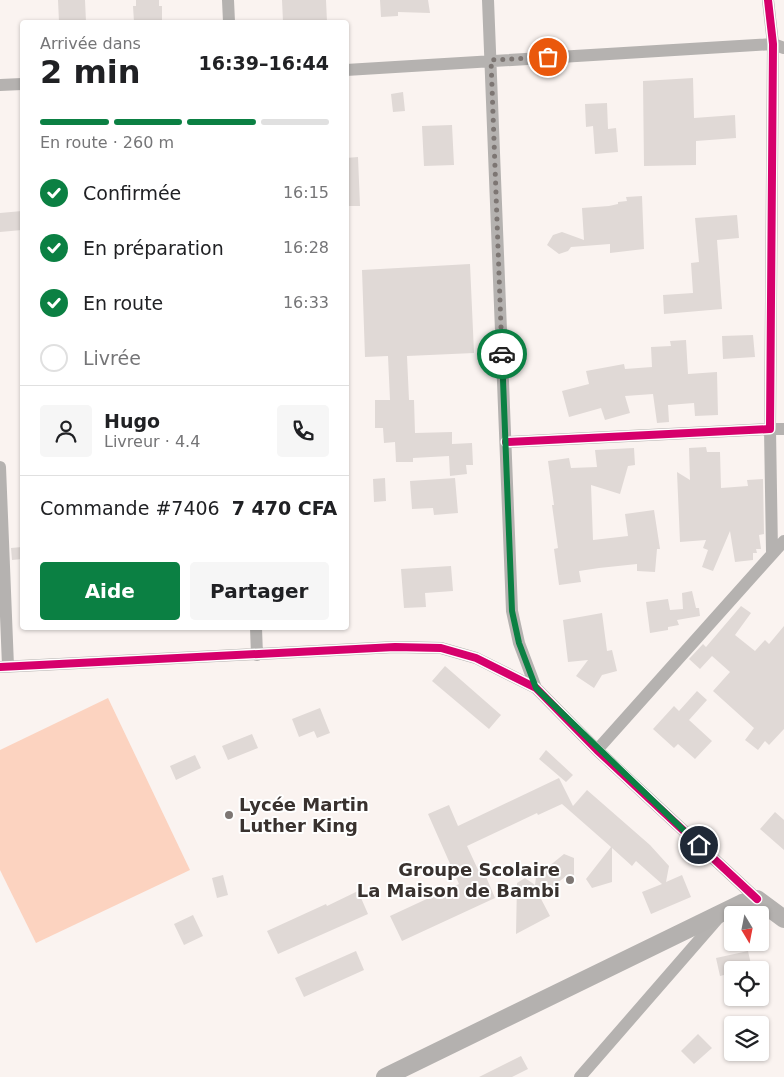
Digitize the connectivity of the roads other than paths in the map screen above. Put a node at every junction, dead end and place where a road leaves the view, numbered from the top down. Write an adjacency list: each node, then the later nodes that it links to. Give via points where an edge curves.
1 (228, 0): 4 (street)
2 (488, 0): 6 (street)
3 (768, 0): 5 (street)
4 (229, 20)
5 (778, 46): 6 (street); 10 (street)
6 (491, 60): 7 (street); 12 (street)
7 (349, 70)
8 (20, 84): 9 (street)
9 (0, 85)
10 (770, 429): 11 (street); 12 (street); 15 (street)
11 (784, 429)
12 (506, 442): 19 (street, via 512,611 519,643)
13 (0, 467): 18 (street)
14 (784, 541): 15 (street)
15 (772, 552): 20 (street)
16 (256, 630): 17 (street)
17 (257, 655): 18 (street); 19 (street, via 395,647 441,648 476,658)
18 (4, 667)
19 (536, 688): 20 (street)
20 (597, 750): 21 (street)
21 (757, 899): 22 (street); 23 (street)
22 (723, 912): 24 (street); 25 (street)
23 (782, 915)
24 (385, 1077)
25 (580, 1077)

